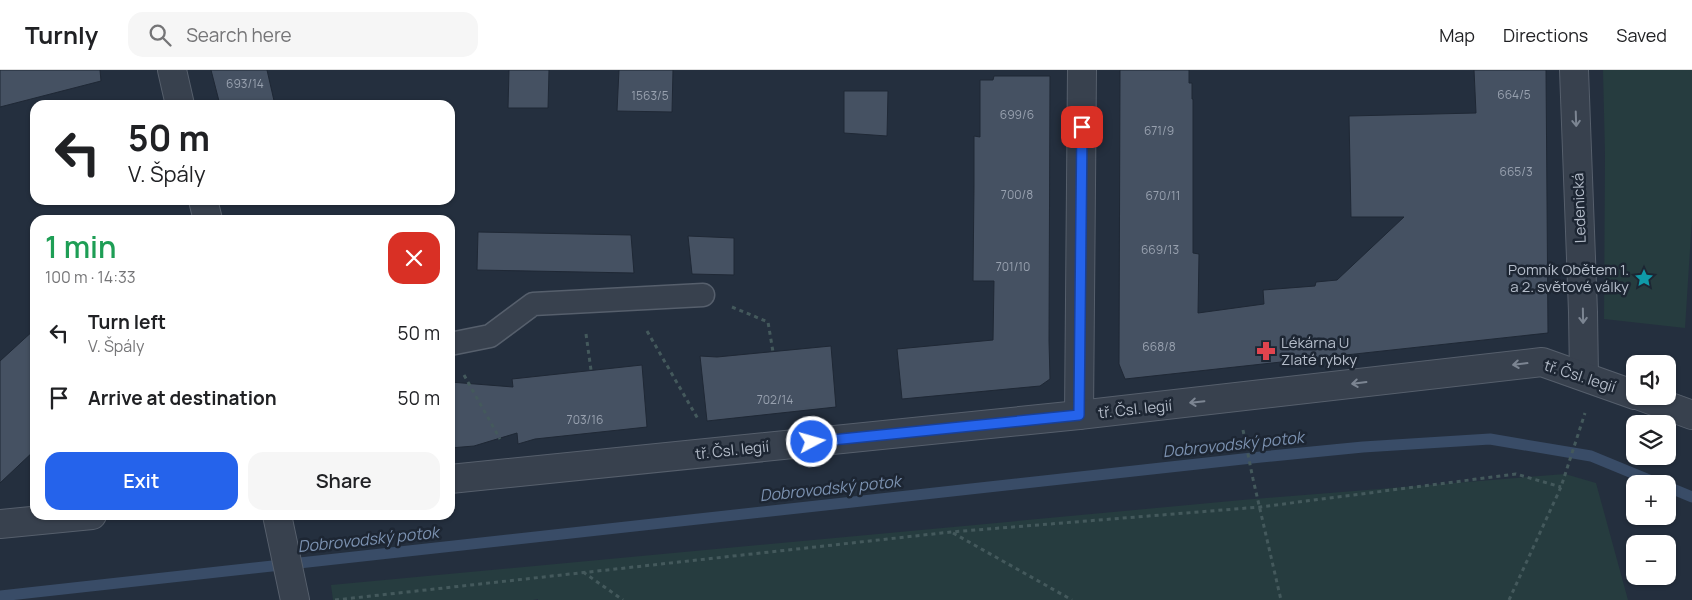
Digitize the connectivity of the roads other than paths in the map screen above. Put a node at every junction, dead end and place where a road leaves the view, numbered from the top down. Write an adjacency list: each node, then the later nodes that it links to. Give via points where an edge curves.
1 (172, 70): 4 (street)
2 (1082, 70): 10 (street)
3 (1574, 70): 7 (street, Ledenická, one-way to 7)
4 (179, 100)
5 (703, 295): 6 (lane, via 533,304 490,336)
6 (455, 343)
7 (1584, 376): 8 (street, tř. Čsl. legií); 10 (street, tř. Čsl. legií, one-way to 10, via 1542,362)
8 (1626, 392)
9 (1665, 405): 11 (street)
10 (1079, 415): 12 (street, tř. Čsl. legií)
11 (1692, 415)
12 (455, 478)
13 (41, 520): 14 (street)
14 (0, 524)
15 (280, 527): 16 (street)
16 (293, 595)

